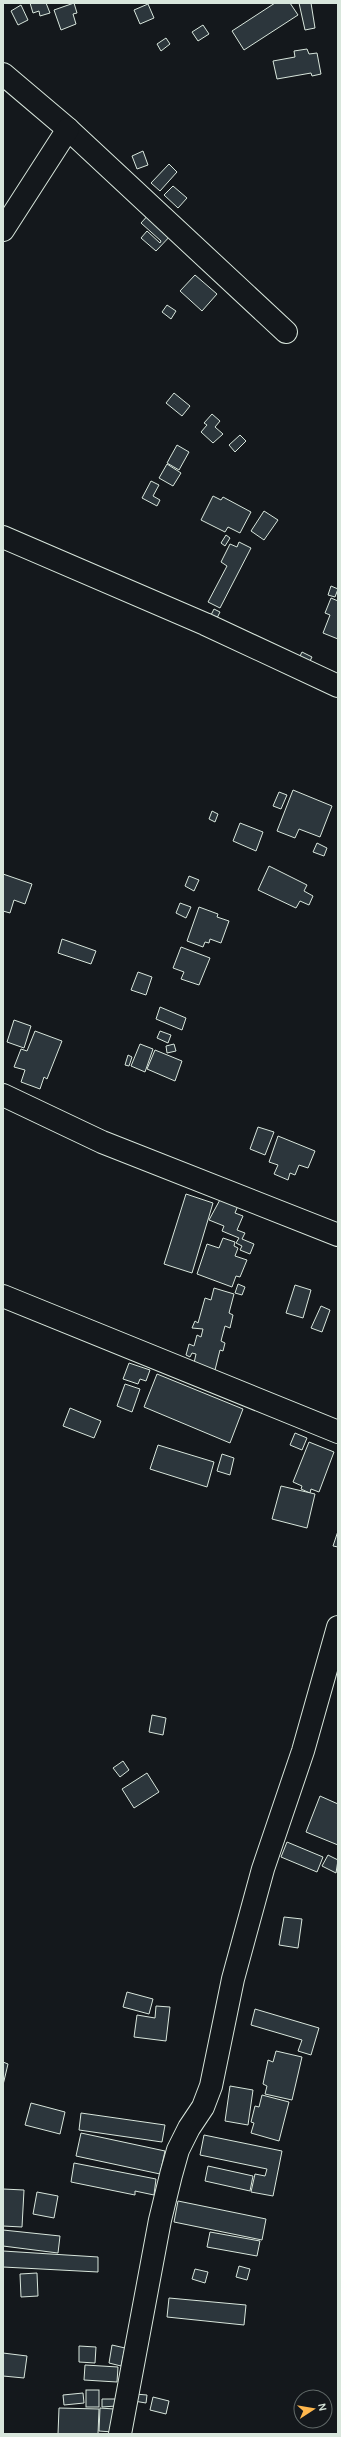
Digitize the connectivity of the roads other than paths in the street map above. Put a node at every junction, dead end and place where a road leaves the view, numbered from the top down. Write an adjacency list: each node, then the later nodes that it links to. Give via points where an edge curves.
1 (3, 74): 2 (street)
2 (68, 129): 3 (street); 4 (street)
3 (3, 230)
4 (286, 332)
5 (3, 537): 6 (street, via 206,624)
6 (338, 686)
7 (3, 1096): 8 (street, via 102,1142)
8 (338, 1234)
9 (3, 1296): 10 (street)
10 (338, 1432)
11 (338, 1627): 12 (street, via 303,1751 263,1869 233,1979 211,2086 203,2107 178,2150 171,2175 160,2220)
12 (120, 2434)

